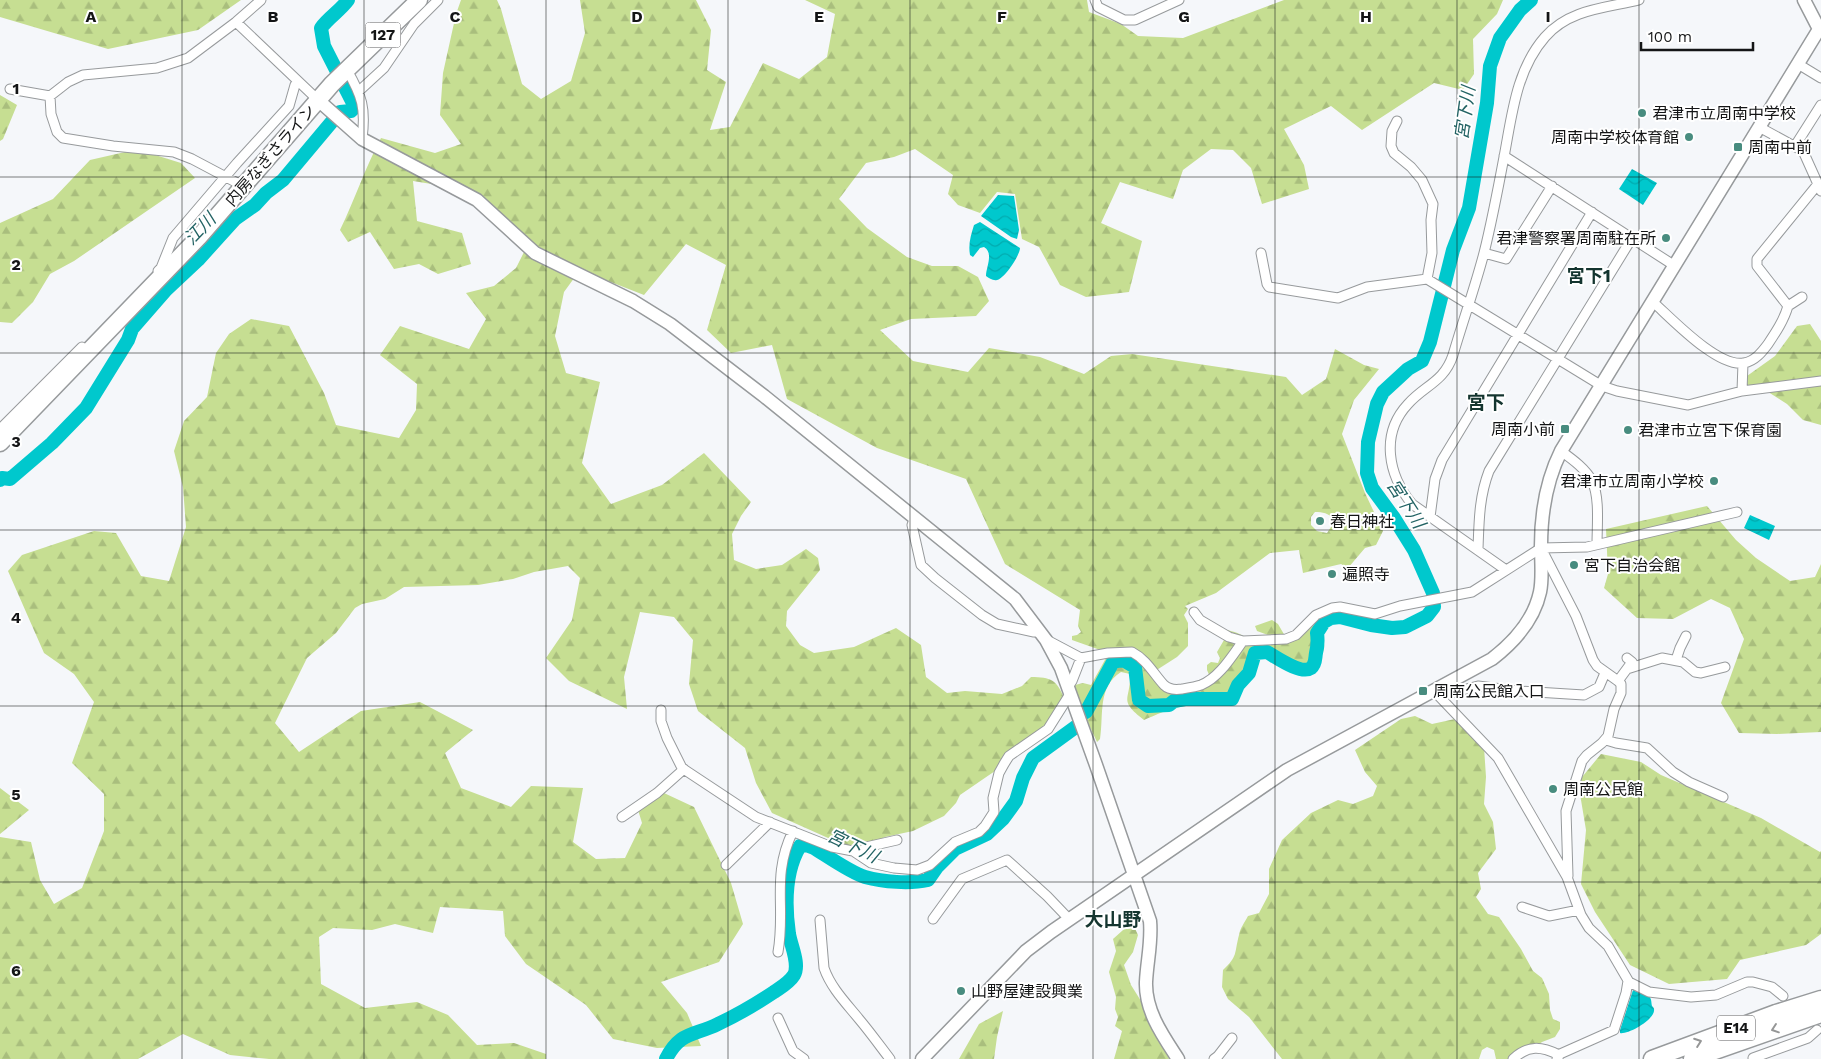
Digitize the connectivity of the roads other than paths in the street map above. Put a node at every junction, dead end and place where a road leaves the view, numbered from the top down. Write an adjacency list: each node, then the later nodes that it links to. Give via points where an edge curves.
1 (261, 0): 8 (street)
2 (419, 0): 11 (highway, 内房なぎさライン / 127)
3 (438, 0): 15 (street, via 414,24 384,68)
4 (1095, 0): 5 (street, via 1098,7 1129,21)
5 (1179, 0)
6 (1639, 0): 23 (street, via 1579,14 1546,36 1523,73)
7 (1804, 0): 9 (street)
8 (236, 22): 13 (street); 16 (street, via 188,58 157,68 83,75)
9 (1820, 28): 10 (street)
10 (1798, 64): 12 (street); 20 (street)
11 (347, 70): 15 (street); 17 (highway, 内房なぎさライン / 127)
12 (1821, 78)
13 (300, 82): 17 (street); 25 (street, via 295,85 290,106)
14 (10, 89): 16 (street)
15 (359, 91): 21 (street, via 364,121)
16 (50, 96): 25 (street, via 51,114 57,132 63,138 174,152)
17 (318, 100): 21 (street); 27 (highway, 内房なぎさライン / 127)
18 (1821, 105): 22 (street)
19 (1397, 121): 34 (street, via 1392,131 1394,153 1422,180 1433,204 1432,253 1427,273)
20 (1759, 127): 22 (street); 33 (street)
21 (362, 139): 49 (street, via 477,200 535,253 633,301 670,324)
22 (1795, 146): 26 (street, via 1803,150)
23 (1504, 156): 28 (street); 32 (street)
24 (1821, 169): 26 (street)
25 (225, 177): 27 (street); 45 (street, via 173,238 161,268)
26 (1818, 184): 38 (street, via 1756,262)
27 (243, 186): 46 (highway, 内房なぎさライン / 127)
28 (1552, 186): 29 (street); 32 (street, via 1506,259)
29 (1592, 212): 30 (street); 39 (street)
30 (1632, 238): 33 (street); 40 (street)
31 (1261, 253): 34 (street, via 1267,284 1280,290 1338,298 1367,287)
32 (1484, 253): 37 (street)
33 (1675, 266): 36 (street)
34 (1430, 281): 37 (street)
35 (1802, 297): 38 (street)
36 (1652, 302): 41 (street, via 1708,351 1736,364); 43 (street)
37 (1468, 304): 39 (street); 50 (street, via 1451,362 1437,381 1407,405 1393,432 1391,459 1398,483 1412,504)
38 (1788, 306): 41 (street, via 1780,326 1760,354)
39 (1516, 335): 40 (street); 50 (street, via 1442,460 1435,479)
40 (1557, 359): 43 (street); 53 (street, via 1489,471 1480,502)
41 (1743, 363): 44 (street)
42 (1821, 381): 44 (street)
43 (1602, 386): 44 (street, via 1688,405); 47 (street)
44 (1742, 390)
45 (0, 429)
46 (0, 443)
47 (1561, 450): 51 (street, via 1592,482 1596,498); 52 (street, via 1545,496)
48 (1737, 512): 51 (street)
49 (915, 517): 56 (street, via 1015,599); 56 (street, via 912,525 921,564 934,578 997,624)
50 (1430, 517): 53 (street)
51 (1597, 544): 52 (street)
52 (1541, 548): 54 (street); 64 (street, via 1576,616 1593,660); 67 (street, via 1540,590 1528,622 1514,641 1492,659)
53 (1478, 549): 54 (street)
54 (1506, 570): 58 (street, via 1472,592 1416,602 1375,614 1332,608 1312,618 1293,636)
55 (1194, 612): 58 (street, via 1200,620 1224,635)
56 (1043, 636): 59 (street); 66 (street)
57 (1686, 636): 61 (street)
58 (1243, 641): 59 (street, via 1210,680 1174,690 1132,652)
59 (1081, 658): 66 (street)
60 (1627, 658): 63 (street, via 1632,662)
61 (1676, 660): 62 (street, via 1701,673); 63 (street, via 1662,658)
62 (1725, 667)
63 (1627, 669): 65 (street)
64 (1605, 673): 65 (street); 67 (street, via 1599,687 1584,695 1478,686)
65 (1618, 681): 69 (street, via 1621,693)
66 (1069, 690): 76 (street, via 1048,729 1009,756 999,773 993,798 994,812 979,832 959,839 930,865 917,870 878,866); 78 (street)
67 (1438, 694): 78 (street, via 1287,770); 79 (street, via 1498,758)
68 (661, 710): 70 (street, via 667,738)
69 (1606, 740): 71 (street, via 1647,748 1688,782); 79 (street, via 1582,761 1566,811)
70 (684, 769): 72 (street); 73 (street, via 756,817)
71 (1724, 797)
72 (622, 818)
73 (770, 822): 74 (street); 77 (street)
74 (793, 831): 76 (street); 85 (street, via 780,877 781,934)
75 (897, 840): 76 (street, via 866,847)
76 (860, 855)
77 (726, 865)
78 (1133, 876): 83 (street); 97 (street, via 1150,928 1146,981 1149,1005)
79 (1568, 877): 81 (street)
80 (1522, 907): 81 (street, via 1548,916)
81 (1579, 910): 86 (street, via 1589,928 1608,946)
82 (933, 919): 83 (street, via 962,879 1007,860)
83 (1070, 919): 96 (street, via 1026,952)
84 (820, 920): 95 (street, via 826,973)
85 (778, 952)
86 (1628, 981): 87 (street, via 1649,992 1691,997 1716,994 1753,982 1772,987); 92 (street, via 1614,1030)
87 (1783, 996)
88 (1821, 999): 100 (highway, E14, one-way to 88)
89 (778, 1018): 94 (street, via 793,1051)
90 (1818, 1026): 93 (street, via 1808,1038); 101 (highway, E14, one-way to 101)
91 (1232, 1038): 98 (street)
92 (1558, 1057): 99 (street, via 1552,1052 1532,1048)
93 (1754, 1058)
94 (804, 1059)
95 (890, 1059)
96 (922, 1059)
97 (1178, 1059)
98 (1214, 1059)
99 (1513, 1059)
100 (1652, 1059)
101 (1692, 1059)

